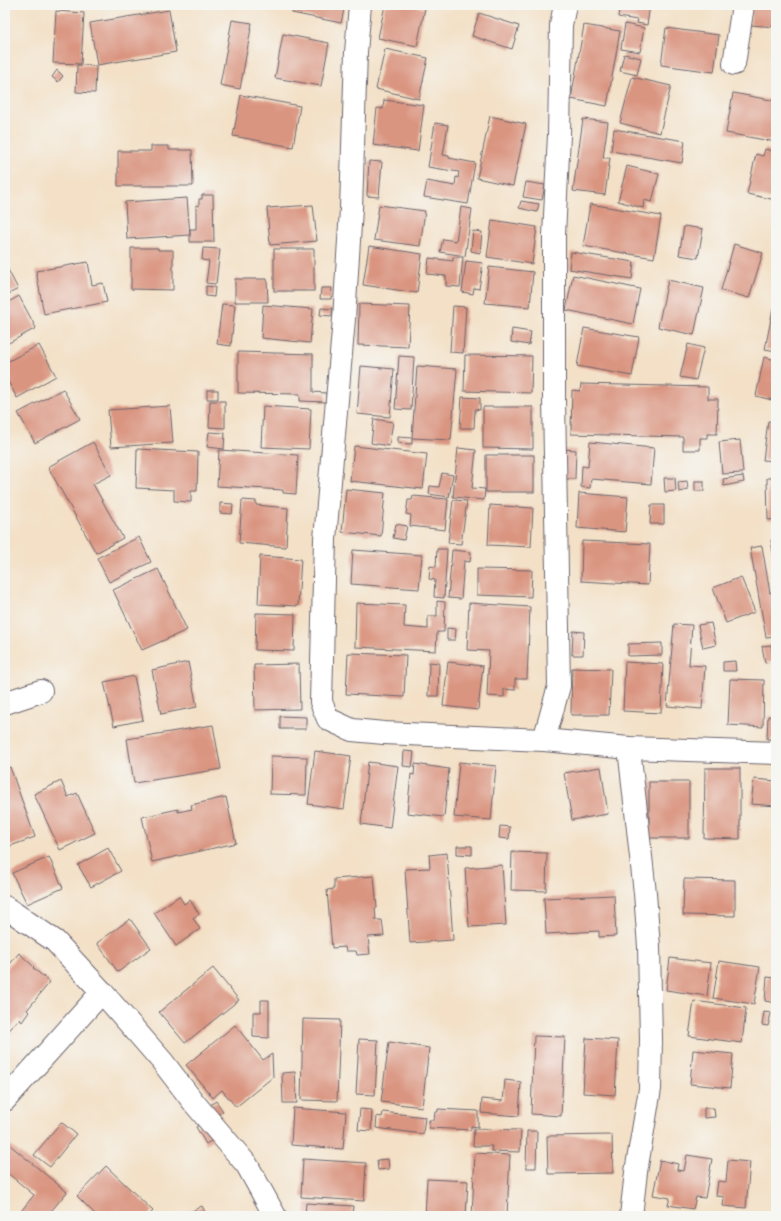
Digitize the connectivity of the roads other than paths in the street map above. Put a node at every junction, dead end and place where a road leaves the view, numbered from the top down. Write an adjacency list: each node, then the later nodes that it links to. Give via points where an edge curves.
1 (360, 5): 7 (street, via 344,319 325,539 321,702 328,719 352,730)
2 (565, 5): 7 (street, via 561,25 554,235 559,686)
3 (743, 5): 4 (street)
4 (734, 64)
5 (41, 691): 6 (street)
6 (5, 703)
7 (544, 740): 8 (street)
8 (629, 748): 9 (street); 14 (street, via 645,893 651,1039 650,1089)
9 (776, 753)
10 (5, 907): 11 (street, via 55,941)
11 (102, 992): 12 (street); 13 (street, via 247,1165)
12 (5, 1100)
13 (275, 1216)
14 (631, 1216)

